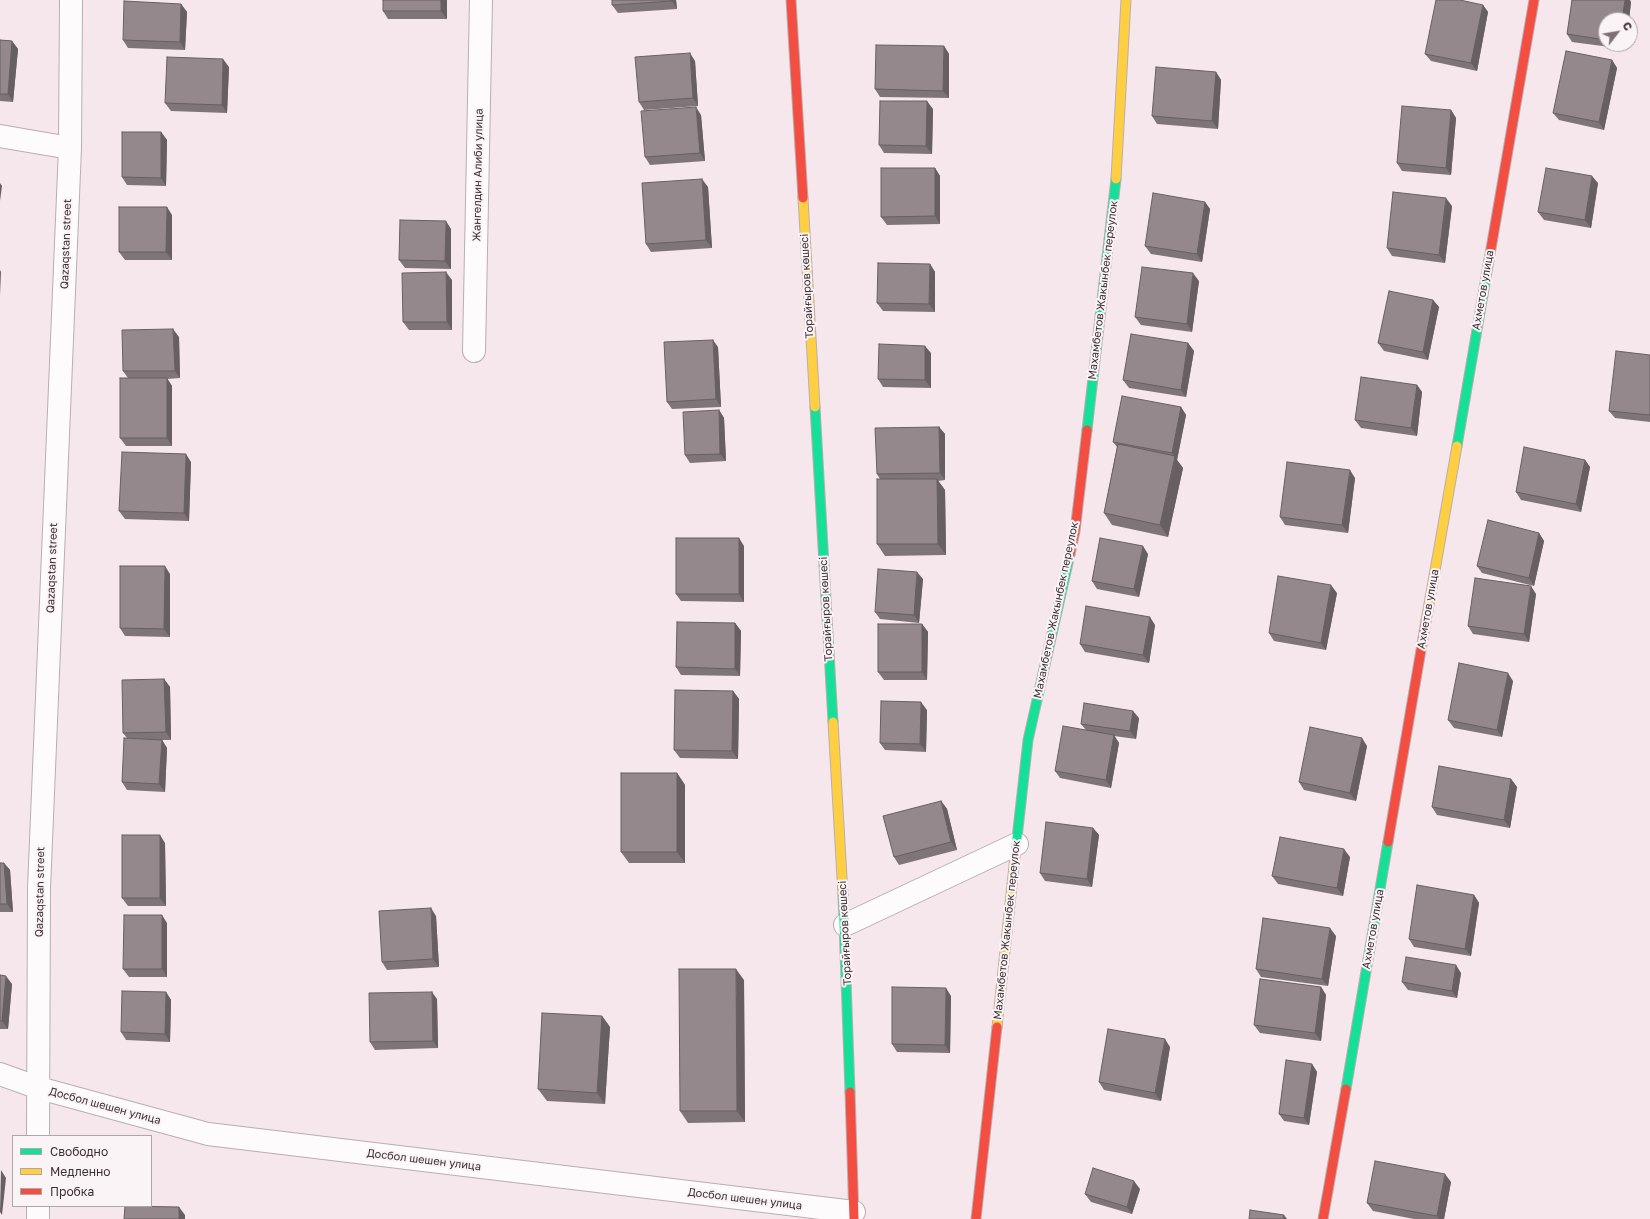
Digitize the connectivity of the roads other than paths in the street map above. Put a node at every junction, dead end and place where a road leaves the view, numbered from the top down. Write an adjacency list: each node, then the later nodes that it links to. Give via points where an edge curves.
1 (71, 0): 7 (street, Qazaqstan street)
2 (481, 0): 8 (street, Жангелдин Алиби улица)
3 (791, 0): 10 (street, Торайғыров көшесі)
4 (1126, 0): 9 (street, Махамбетов Жакынбек переулок, via 1116,187 1075,531 1028,740)
5 (1534, 0): 18 (street, Ахметов улица)
6 (0, 136): 7 (street)
7 (70, 148): 12 (street, Qazaqstan street, via 39,888)
8 (474, 351)
9 (1017, 844): 10 (street); 17 (street, Махамбетов Жакынбек переулок)
10 (845, 924): 15 (street, Торайғыров көшесі)
11 (0, 1074): 12 (street, Досбол шешен улица)
12 (39, 1088): 13 (street, Qazaqstan street); 15 (street, Досбол шешен улица, via 208,1134)
13 (38, 1135)
14 (38, 1207): 16 (street)
15 (854, 1216)
16 (38, 1219)
17 (976, 1219)
18 (1323, 1219)

